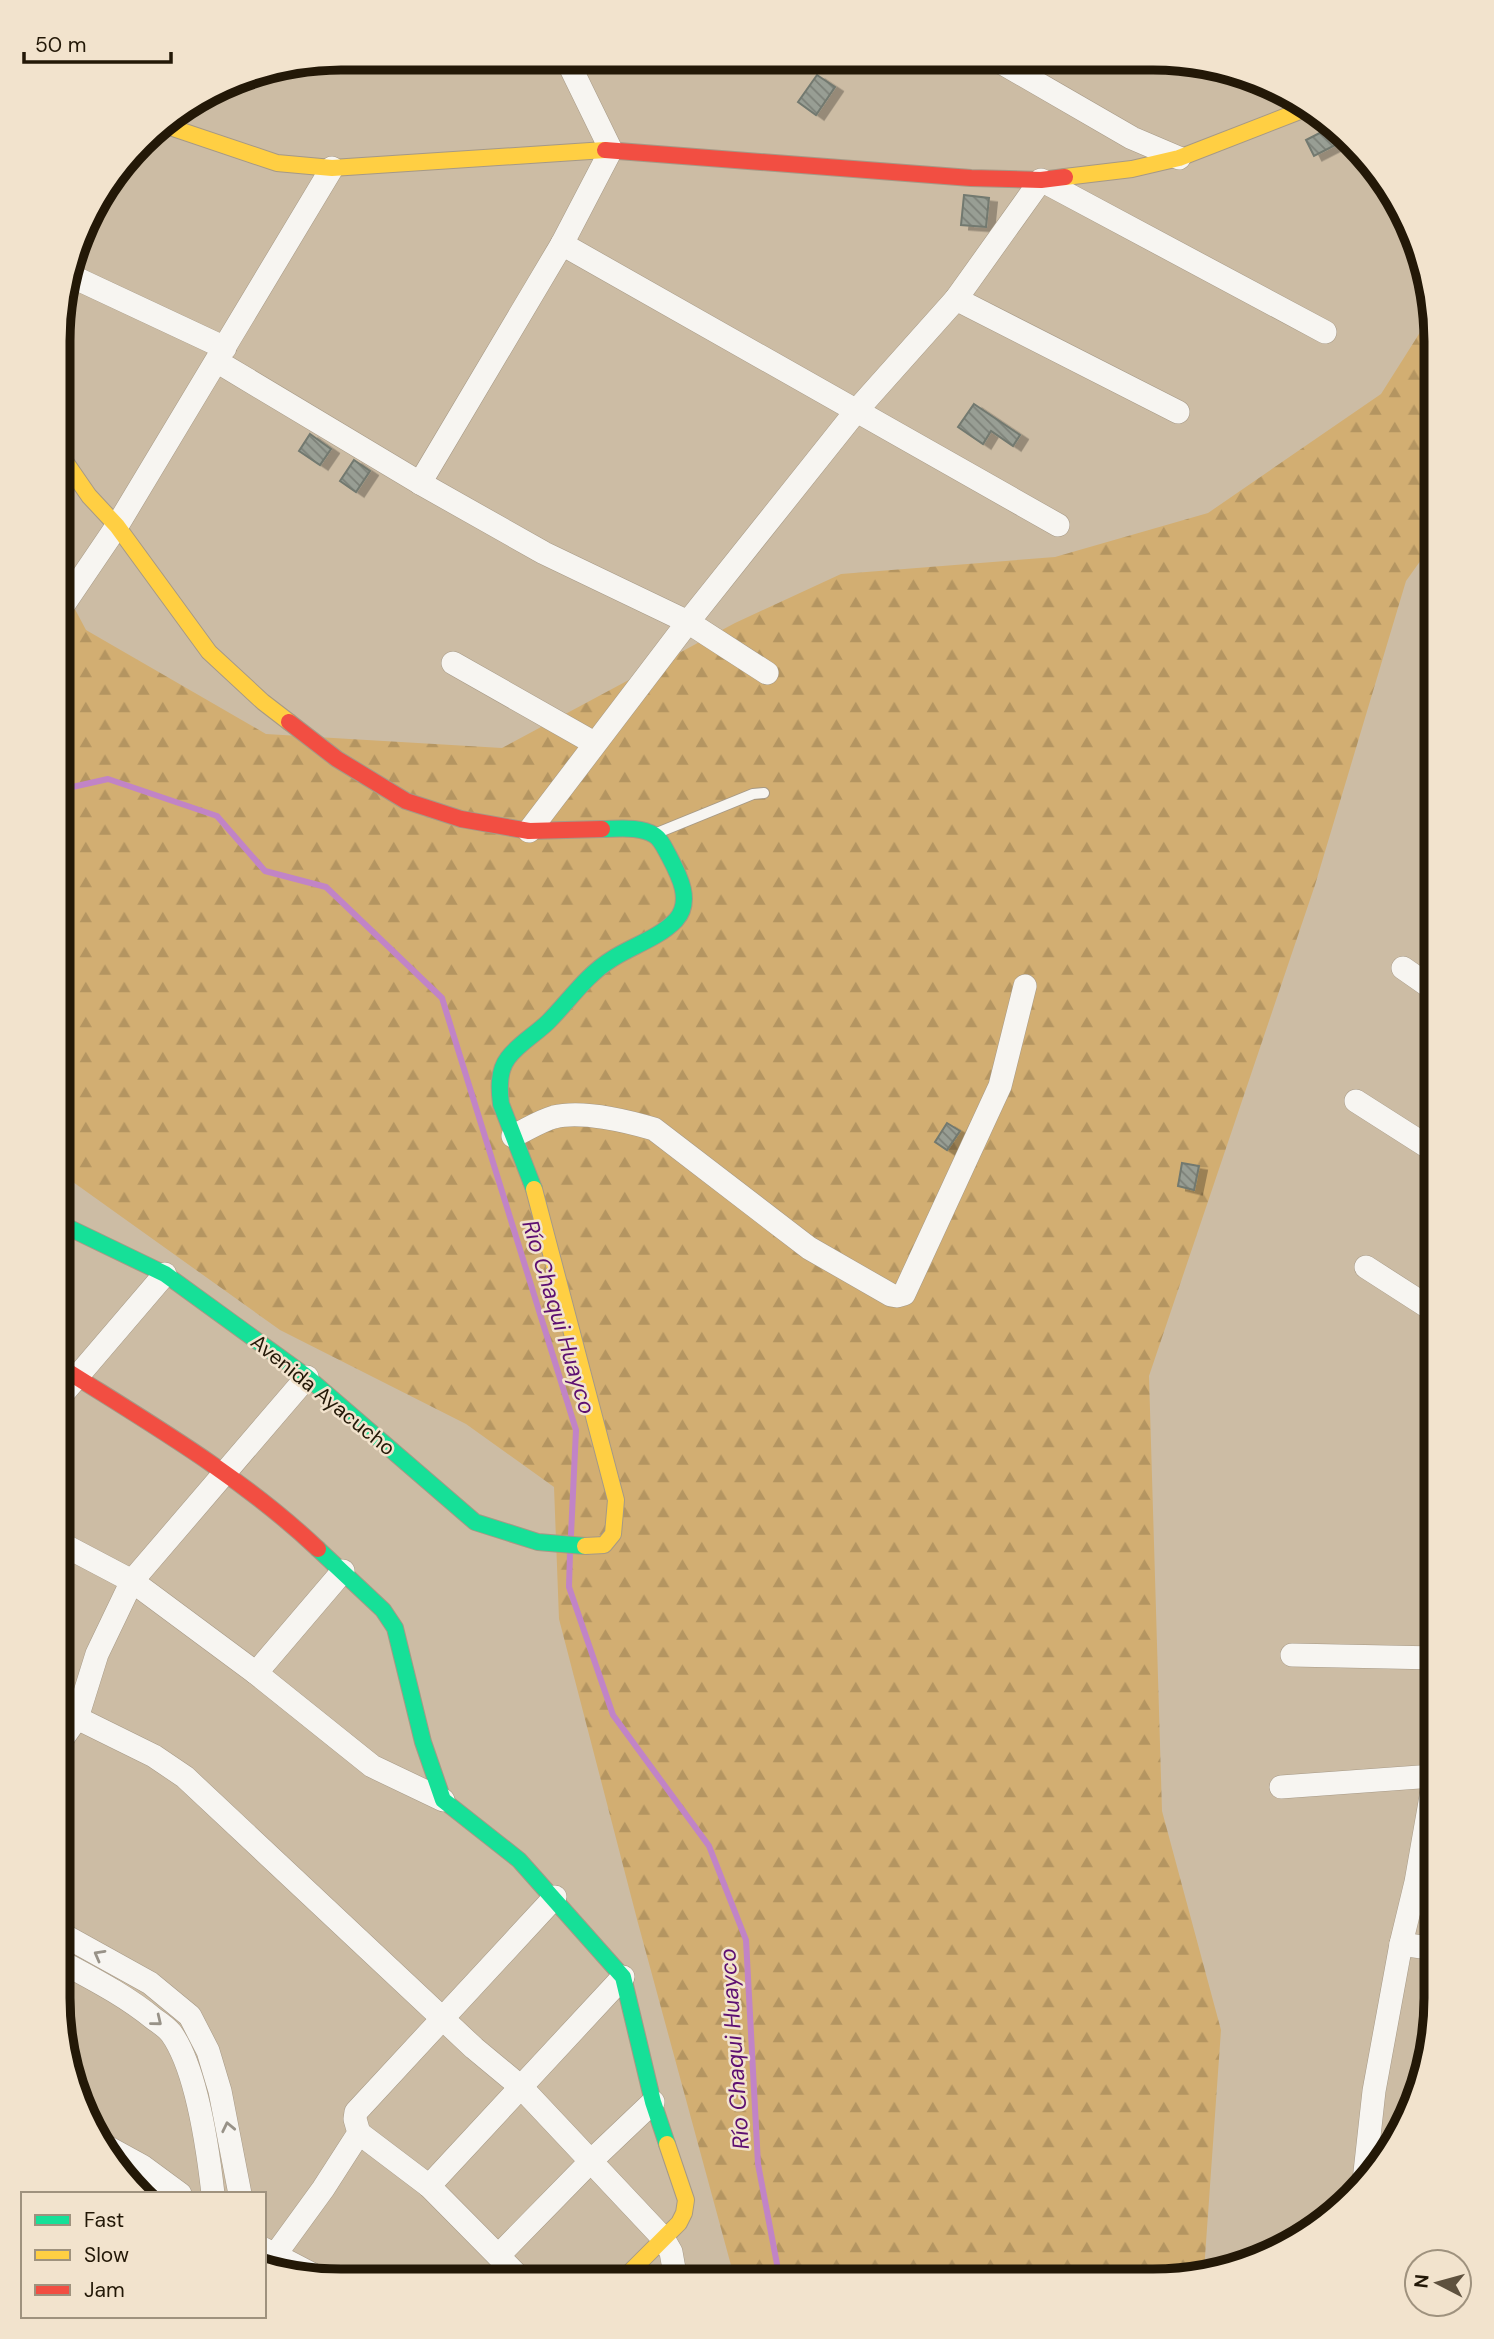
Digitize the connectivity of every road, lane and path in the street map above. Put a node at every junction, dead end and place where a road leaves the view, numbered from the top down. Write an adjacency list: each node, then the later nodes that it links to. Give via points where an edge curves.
1 (572, 70): 5 (street)
2 (1015, 70): 6 (street, via 1132,138)
3 (1298, 112): 6 (street)
4 (173, 128): 7 (street, via 277,163)
5 (611, 150): 7 (street); 8 (street); 9 (street)
6 (1179, 158): 8 (street)
7 (332, 168): 13 (street)
8 (1041, 180): 11 (street); 12 (street)
9 (562, 244): 14 (street); 17 (street)
10 (77, 279): 13 (street)
11 (956, 299): 14 (street); 15 (street)
12 (1325, 332)
13 (221, 355): 17 (street); 19 (street)
14 (857, 410): 18 (street); 21 (street)
15 (1178, 412)
16 (70, 468): 19 (street)
17 (420, 483): 21 (street, via 544,553)
18 (1058, 525)
19 (117, 526): 20 (street); 26 (street, via 209,652 263,702 337,759 406,801 461,819)
20 (70, 595)
21 (688, 622): 23 (street); 24 (street)
22 (453, 663): 24 (street)
23 (767, 673)
24 (594, 743): 26 (street)
25 (764, 793): 27 (lane)
26 (529, 831): 27 (street, via 619,828)
27 (655, 835): 32 (street, via 684,890 678,918 610,960 508,1058 499,1089)
28 (1403, 968): 29 (street)
29 (1424, 983)
30 (1025, 986): 32 (street, via 1000,1086 904,1294 897,1296 809,1248 654,1129 562,1115)
31 (1356, 1101): 33 (street)
32 (513, 1136): 40 (street, Avenida Ayacucho, via 539,1201 616,1500 613,1534 604,1545 545,1543 508,1536 475,1522)
33 (1424, 1144)
34 (70, 1228): 36 (street, Avenida Ayacucho)
35 (1366, 1267): 37 (street)
36 (166, 1274): 38 (street); 40 (street, Avenida Ayacucho)
37 (1424, 1304)
38 (70, 1369)
39 (70, 1374): 41 (street)
40 (307, 1377): 41 (street)
41 (226, 1472): 43 (street); 44 (street)
42 (70, 1548): 44 (street)
43 (343, 1571): 47 (street); 52 (street, via 395,1628 423,1742)
44 (132, 1581): 47 (street); 48 (street, via 97,1654)
45 (1292, 1655): 46 (street)
46 (1424, 1658)
47 (256, 1673): 52 (street, via 372,1766)
48 (77, 1718): 49 (street); 60 (street, via 154,1756 185,1777)
49 (70, 1728)
50 (1424, 1782): 51 (street)
51 (1281, 1787)
52 (443, 1800): 54 (street, via 519,1860)
53 (1424, 1838): 56 (street)
54 (555, 1897): 59 (street); 60 (street)
55 (70, 1939): 70 (street, one-way to 55, via 220,2091 208,2051 190,2016 150,1983)
56 (1401, 1944): 57 (street); 66 (street, via 1374,2091)
57 (1424, 1947)
58 (70, 1967): 69 (street, one-way to 69, via 136,2004 170,2032 185,2060 196,2098)
59 (623, 1977): 61 (street); 62 (street)
60 (442, 2017): 61 (street); 63 (street, via 356,2112)
61 (521, 2087): 65 (street); 67 (street)
62 (653, 2102): 65 (street); 71 (street, via 686,2200 679,2223)
63 (359, 2133): 67 (street); 72 (street, via 323,2189)
64 (119, 2154): 68 (street)
65 (592, 2160): 71 (street); 73 (street)
66 (1366, 2166)
67 (429, 2186): 73 (street)
68 (177, 2192)
69 (213, 2192)
70 (240, 2192)
71 (663, 2238): 76 (street); 77 (street)
72 (270, 2252): 74 (street)
73 (499, 2255): 75 (street)
74 (295, 2265)
75 (511, 2269)
76 (633, 2269)
77 (674, 2269)

